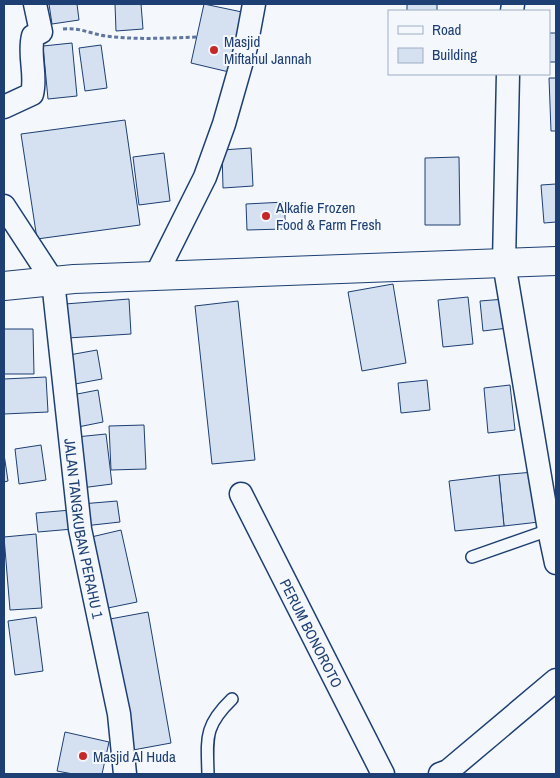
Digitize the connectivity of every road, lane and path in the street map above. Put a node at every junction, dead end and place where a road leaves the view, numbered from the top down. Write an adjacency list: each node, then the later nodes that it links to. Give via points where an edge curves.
1 (35, 4): 3 (street)
2 (254, 4): 10 (street, via 246,47 205,177)
3 (40, 32): 4 (path, via 71,28 104,36); 6 (street, via 33,36 31,44 35,83 32,94)
4 (197, 37)
5 (508, 75): 9 (street)
6 (4, 107)
7 (4, 206): 11 (street)
8 (556, 261): 9 (main road)
9 (504, 263): 10 (main road); 14 (street)
10 (151, 276): 11 (main road)
11 (63, 280): 12 (main road); 19 (street, JALAN TANGKUBAN PERAHU 1, via 80,529 119,714)
12 (4, 286)
13 (241, 494): 21 (street, PERUM BONOROTO)
14 (549, 530): 15 (lane); 16 (street)
15 (472, 557)
16 (556, 563)
17 (556, 680): 22 (street, via 448,771)
18 (232, 699): 20 (lane, via 210,726)
19 (125, 774)
20 (208, 774)
21 (383, 774)
22 (440, 774)

